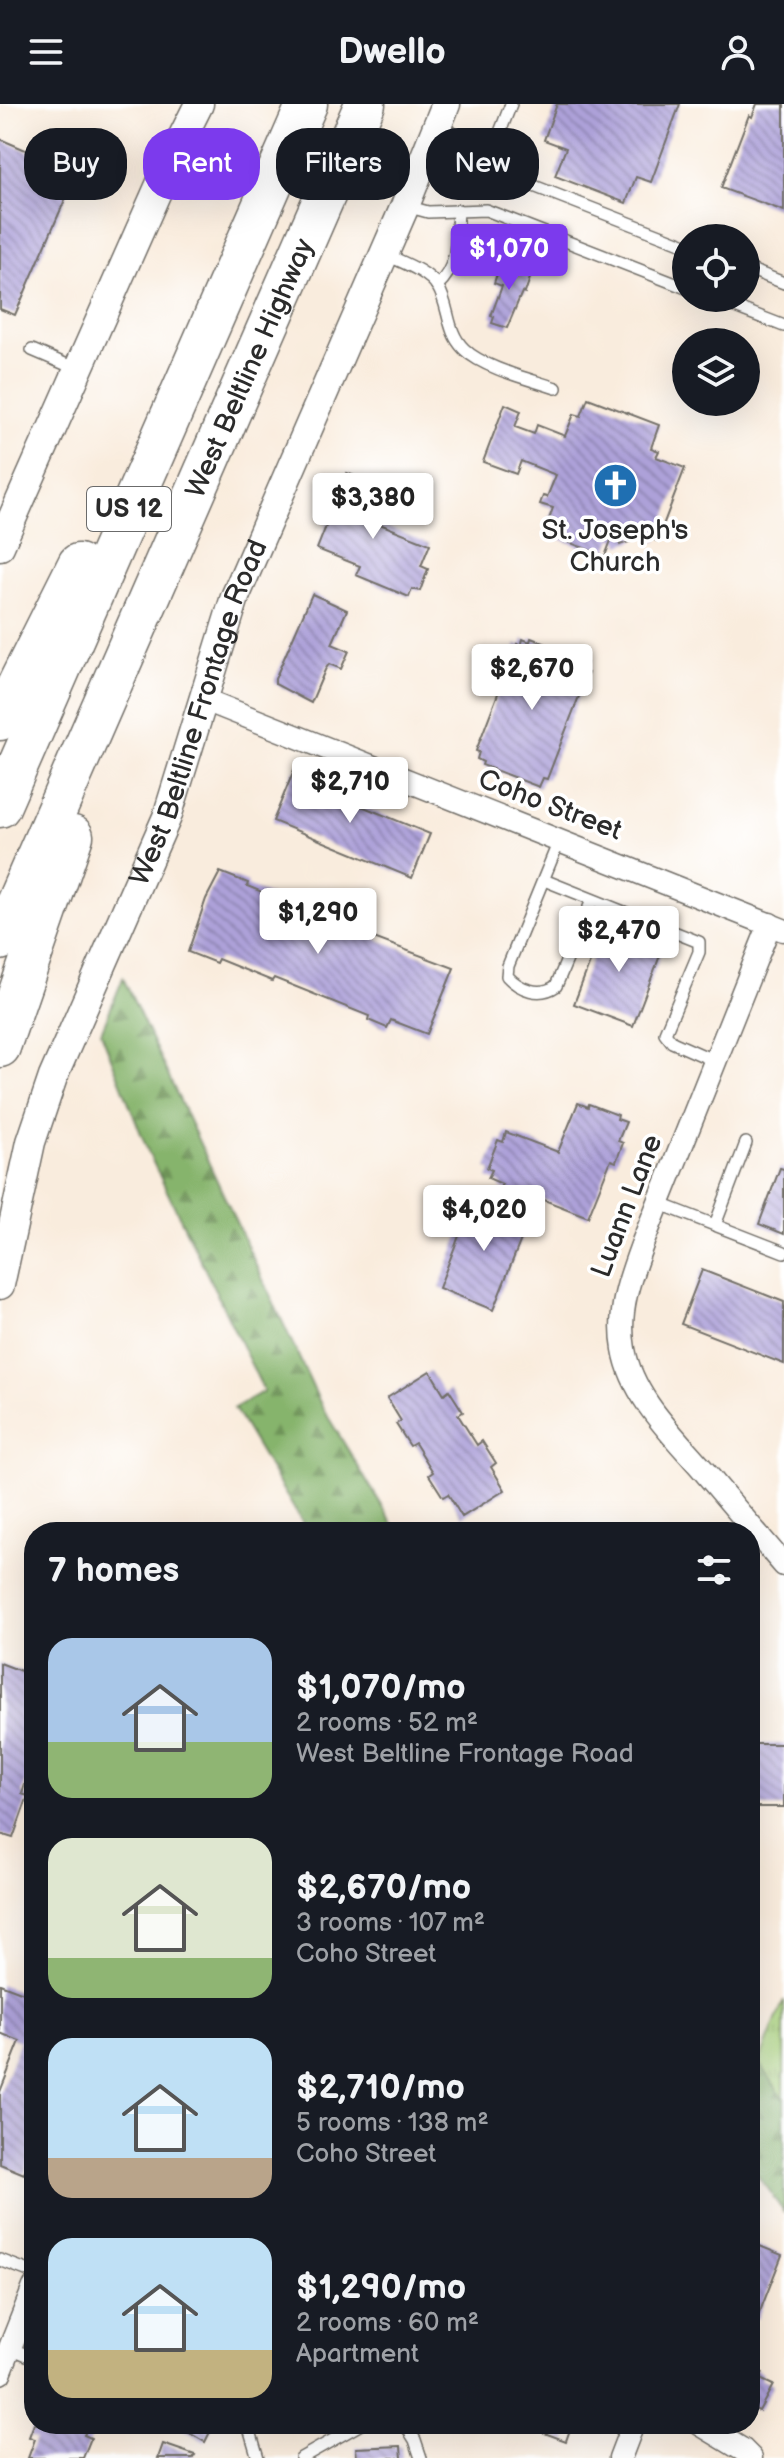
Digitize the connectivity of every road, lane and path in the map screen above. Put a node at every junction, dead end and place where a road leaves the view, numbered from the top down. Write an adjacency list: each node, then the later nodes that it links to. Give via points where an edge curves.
1 (199, 104): 21 (street)
2 (307, 104): 11 (highway, West Beltline Highway / US 12)
3 (365, 104): 23 (highway, West Beltline Highway / US 12)
4 (511, 104): 7 (lane)
5 (442, 115): 6 (lane); 9 (street, West Beltline Frontage Road)
6 (461, 128)
7 (502, 128)
8 (539, 188): 12 (lane)
9 (405, 206): 10 (lane, via 428,212); 13 (street, West Beltline Frontage Road)
10 (458, 210): 15 (lane, via 486,210); 17 (lane, via 455,260)
11 (258, 212): 26 (highway); 27 (highway, West Beltline Highway / US 12)
12 (672, 240)
13 (385, 253): 17 (lane); 25 (street, West Beltline Frontage Road, via 235,597)
14 (760, 274): 16 (lane)
15 (672, 283)
16 (784, 283)
17 (437, 286): 22 (lane, via 452,334 463,349 476,359)
18 (748, 312): 19 (lane)
19 (784, 326)
20 (32, 350): 21 (lane)
21 (79, 370): 24 (street)
22 (556, 388)
23 (211, 459): 32 (highway, West Beltline Highway / US 12); 33 (highway)
24 (0, 546)
25 (205, 700): 28 (street, Coho Street); 39 (street, West Beltline Frontage Road, via 167,817 40,1110)
26 (0, 720)
27 (0, 807)
28 (559, 841): 29 (lane); 31 (street, Coho Street)
29 (544, 880): 30 (lane); 30 (lane, via 507,976 534,992 556,986)
30 (592, 900): 34 (lane, via 699,942 665,1033 672,1042)
31 (777, 927): 34 (street, Luann Lane)
32 (0, 940)
33 (0, 1047)
34 (715, 1061): 36 (street, Luann Lane)
35 (746, 1143): 37 (lane)
36 (658, 1203): 37 (lane); 40 (street, Luann Lane, via 625,1291 622,1322 630,1371 667,1428)
37 (715, 1225): 38 (lane)
38 (784, 1252)
39 (0, 1285)
40 (747, 1522)
41 (760, 1537): 42 (street, Luann Lane)
42 (784, 1565)
43 (0, 2260): 44 (lane)
44 (24, 2269)
45 (24, 2312): 46 (street)
46 (10, 2348): 47 (lane); 48 (street)
47 (24, 2354)
48 (0, 2373)
49 (251, 2434): 54 (lane)
50 (343, 2434): 55 (lane)
51 (411, 2434): 56 (lane)
52 (629, 2434): 57 (street)
53 (717, 2434): 58 (street)
54 (258, 2458)
55 (301, 2458)
56 (421, 2458)
57 (620, 2458)
58 (751, 2458)

